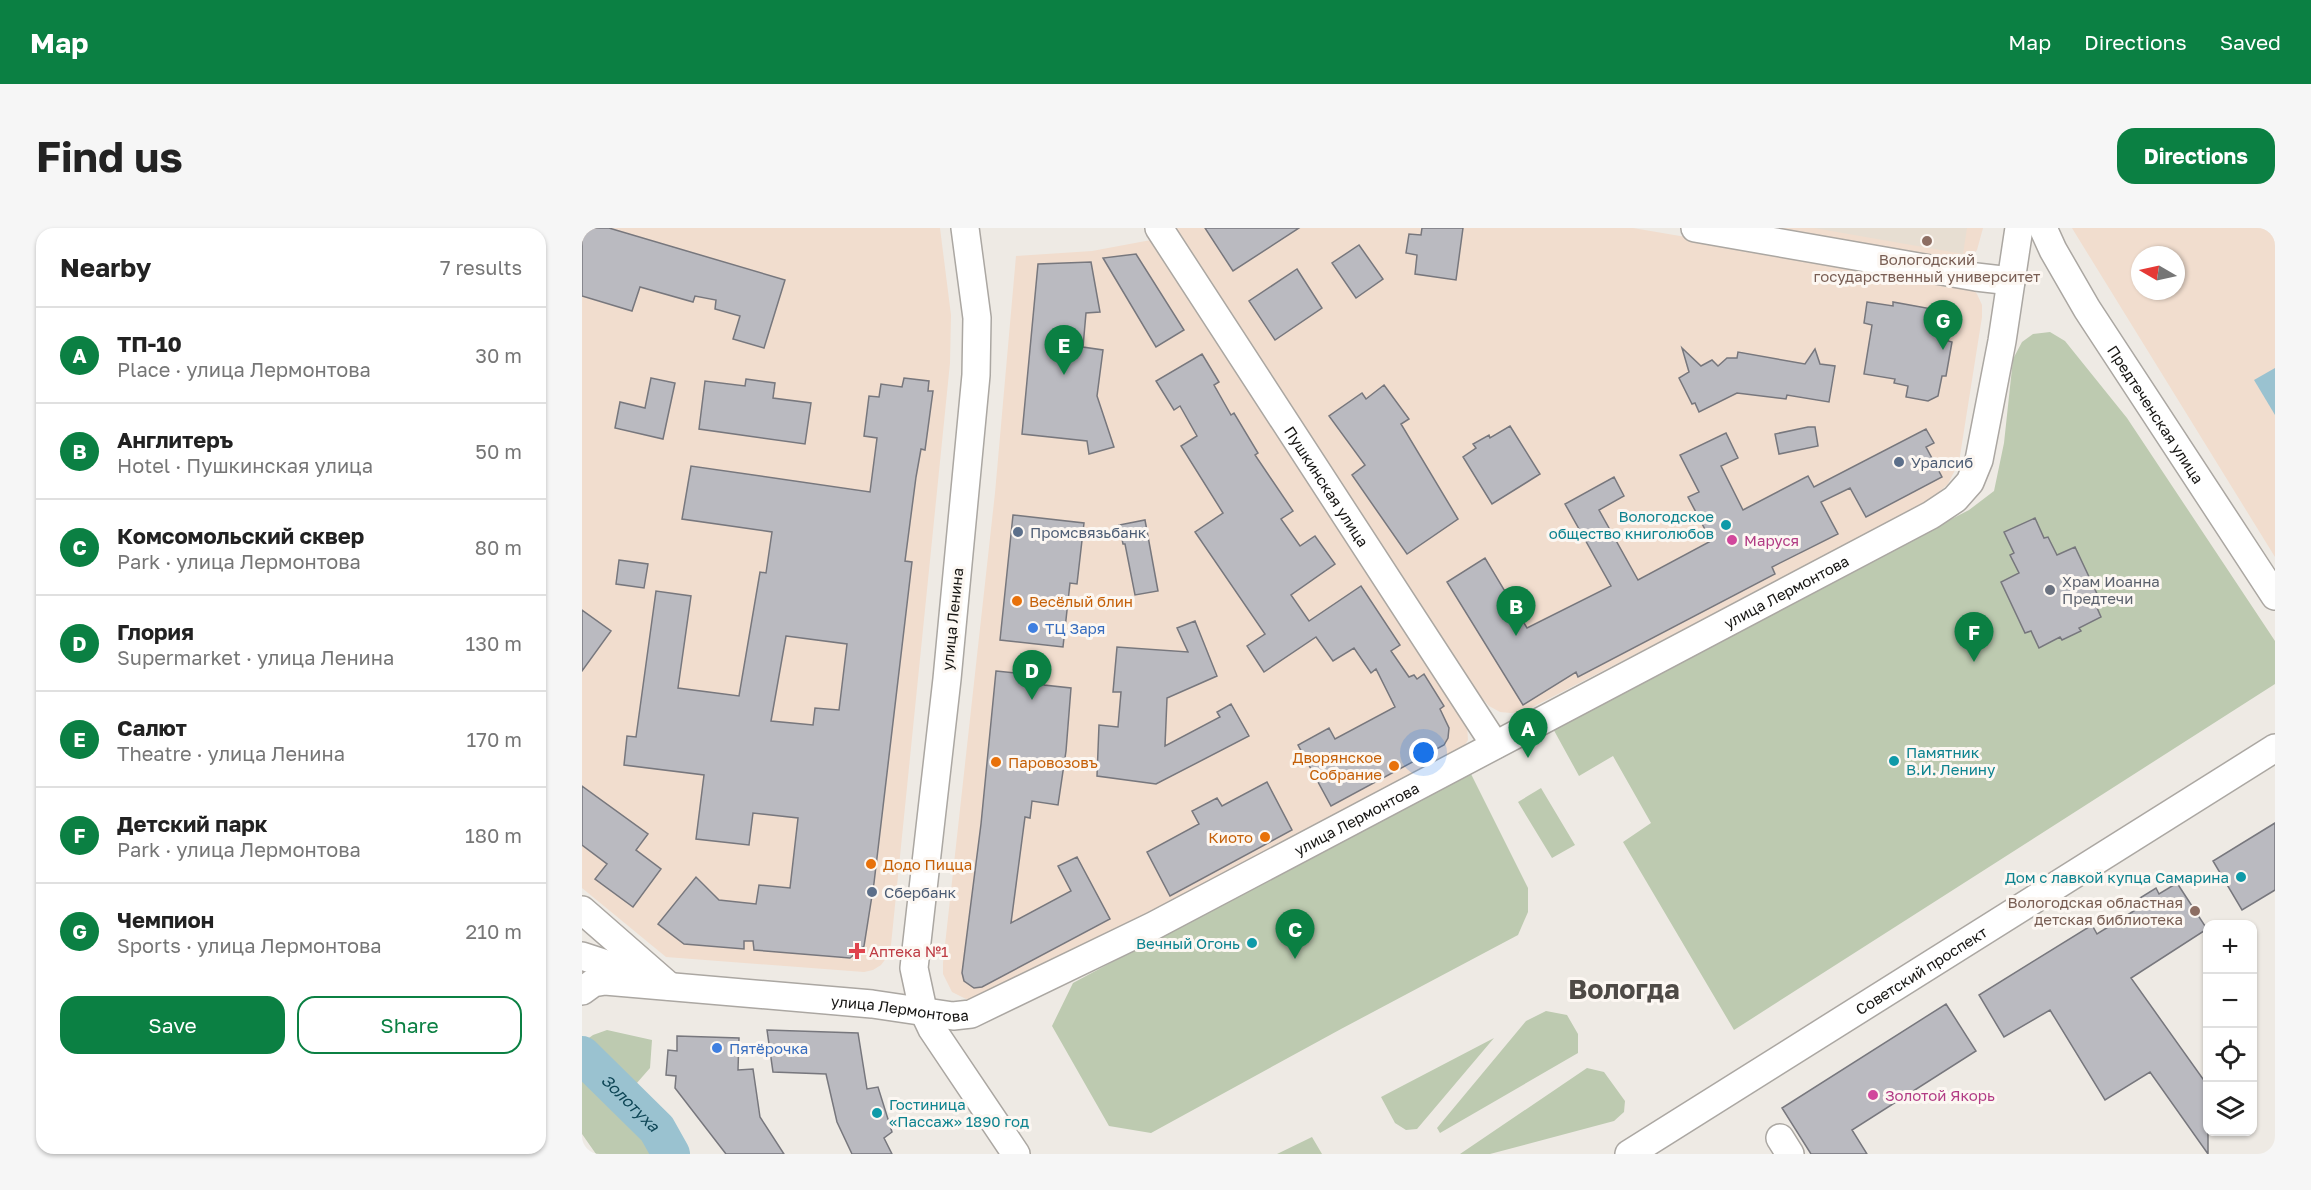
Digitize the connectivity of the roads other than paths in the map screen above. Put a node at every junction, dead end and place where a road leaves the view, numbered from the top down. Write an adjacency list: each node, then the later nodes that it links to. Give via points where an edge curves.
1 (965, 228): 14 (street, улица Ленина, via 977,318 976,375 914,968)
2 (1159, 228): 8 (street, Пушкинская улица)
3 (1695, 228): 6 (street)
4 (2019, 228): 6 (street, улица Лермонтова)
5 (2043, 228): 7 (street, Предтеченская улица, via 2088,309)
6 (2011, 281): 8 (street, улица Лермонтова, via 1979,460 1970,482 1955,499)
7 (2275, 596)
8 (1495, 745): 14 (street, улица Лермонтова, via 1154,926 999,1002 971,1014 953,1016)
9 (2275, 748): 16 (street, Советский проспект)
10 (585, 913): 11 (street, via 591,928); 12 (street)
11 (583, 959): 12 (street)
12 (669, 986): 13 (street, via 605,981); 14 (street, улица Лермонтова)
13 (582, 991)
14 (922, 1010): 15 (street, улица Ленина)
15 (1016, 1154)
16 (1629, 1154)

